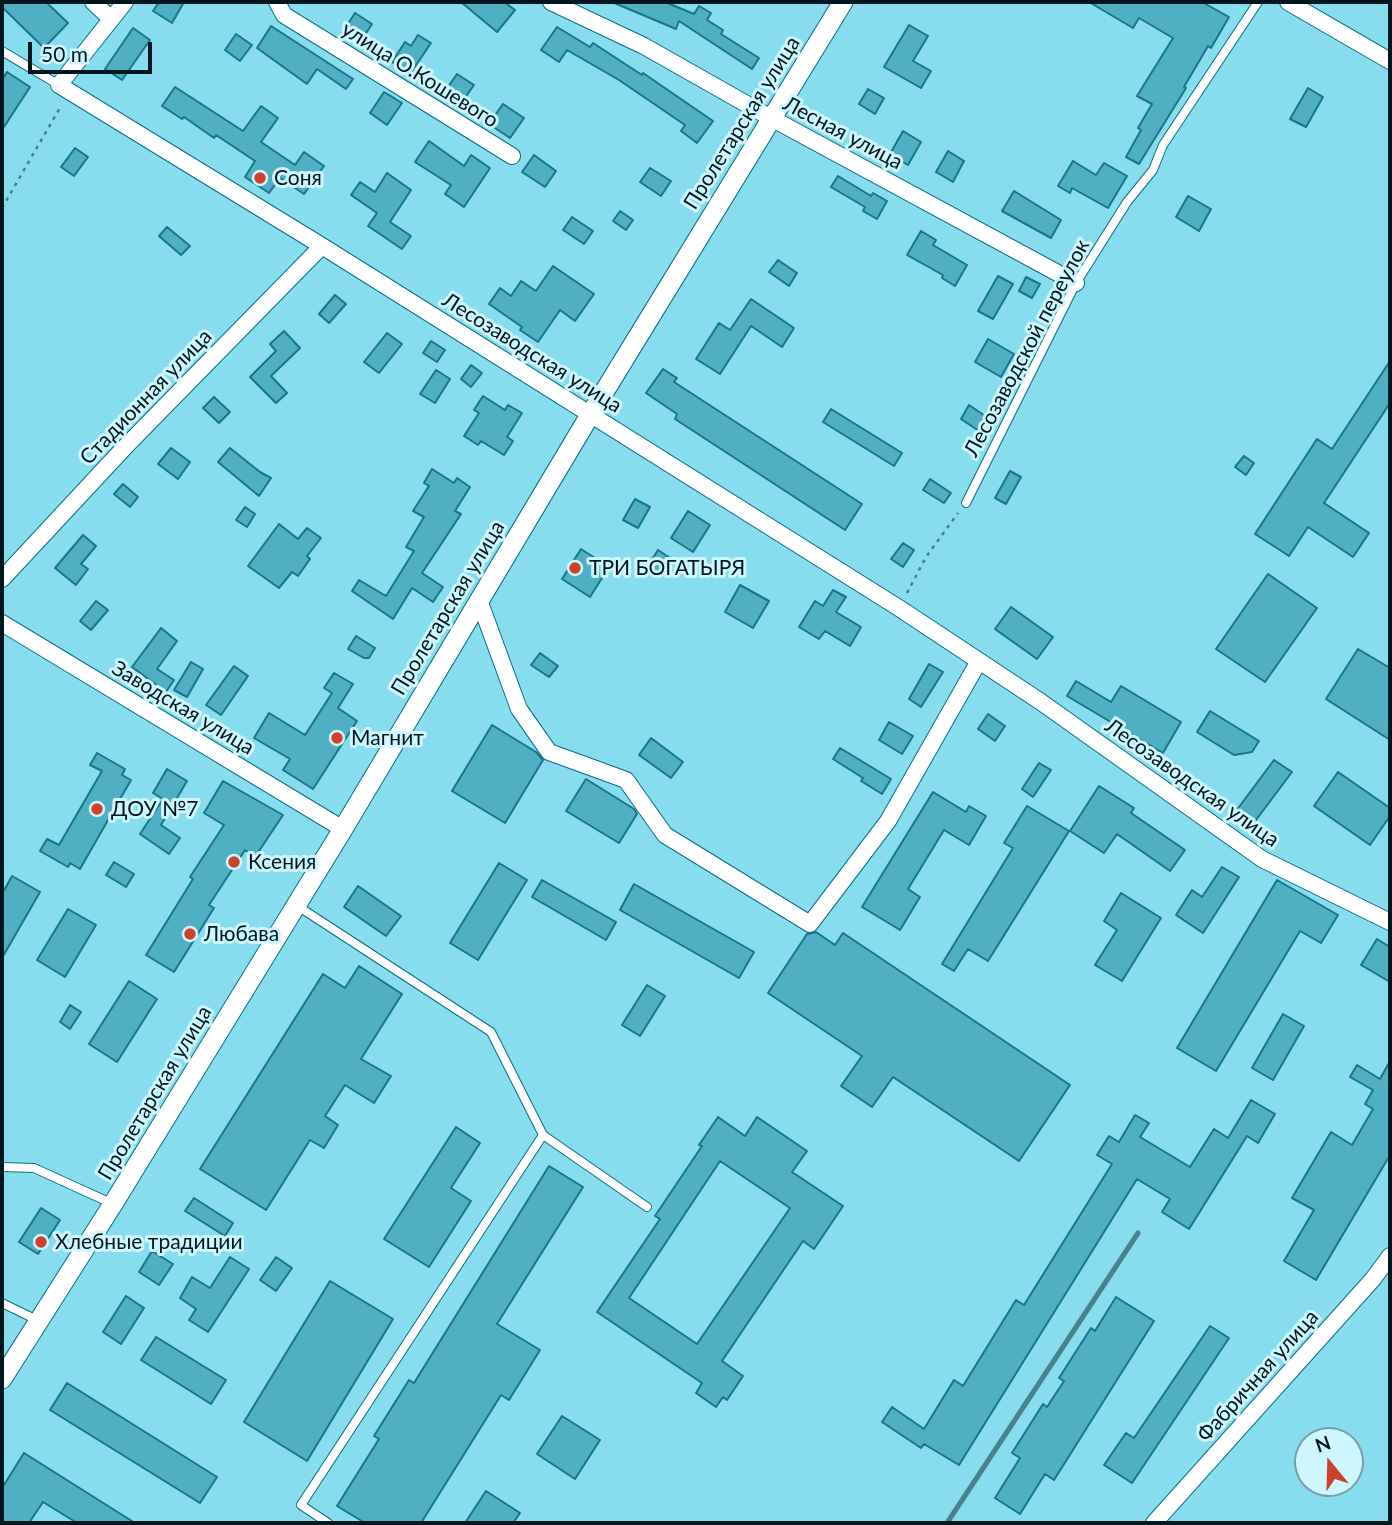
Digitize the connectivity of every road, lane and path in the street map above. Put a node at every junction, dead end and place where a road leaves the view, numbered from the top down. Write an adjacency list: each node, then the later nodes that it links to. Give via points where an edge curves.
1 (93, 2): 8 (street)
2 (125, 2): 8 (street)
3 (277, 2): 13 (street, улица О.Кошевого, via 284,15)
4 (551, 2): 12 (street, Лесная улица, via 644,46)
5 (844, 2): 12 (street, Пролетарская улица)
6 (1258, 2): 16 (lane, Лесозаводской переулок)
7 (1288, 2): 10 (street)
8 (111, 19): 11 (street)
9 (2, 51): 11 (lane)
10 (1390, 61)
11 (64, 88): 14 (path); 15 (street, Лесозаводская улица)
12 (771, 118): 16 (street, Лесная улица); 17 (street, Пролетарская улица)
13 (512, 156)
14 (2, 208)
15 (322, 246): 17 (street, Лесозаводская улица); 19 (street, Стадионная улица)
16 (1076, 283): 18 (lane, Лесозаводской переулок)
17 (590, 415): 20 (street, Пролетарская улица); 21 (street, Лесозаводская улица)
18 (966, 503): 21 (path, via 926,557)
19 (2, 579)
20 (479, 600): 23 (street, via 519,709 549,752 626,780 665,835 810,924 888,821); 24 (street, Пролетарская улица)
21 (899, 608): 23 (street, Лесозаводская улица)
22 (2, 623): 24 (street, Заводская улица)
23 (979, 661): 26 (street, Лесозаводская улица, via 1262,859)
24 (343, 829): 25 (street, Пролетарская улица)
25 (296, 905): 27 (lane, via 491,1032); 29 (street, Пролетарская улица)
26 (1390, 922)
27 (543, 1135): 30 (lane); 35 (lane, via 301,1504)
28 (2, 1167): 29 (lane, via 34,1168)
29 (113, 1204): 33 (street, Пролетарская улица)
30 (647, 1207)
31 (1390, 1256): 36 (street, Фабричная улица)
32 (2, 1303): 33 (lane)
33 (39, 1321): 34 (street, Пролетарская улица)
34 (2, 1379)
35 (328, 1523)
36 (1154, 1523)

